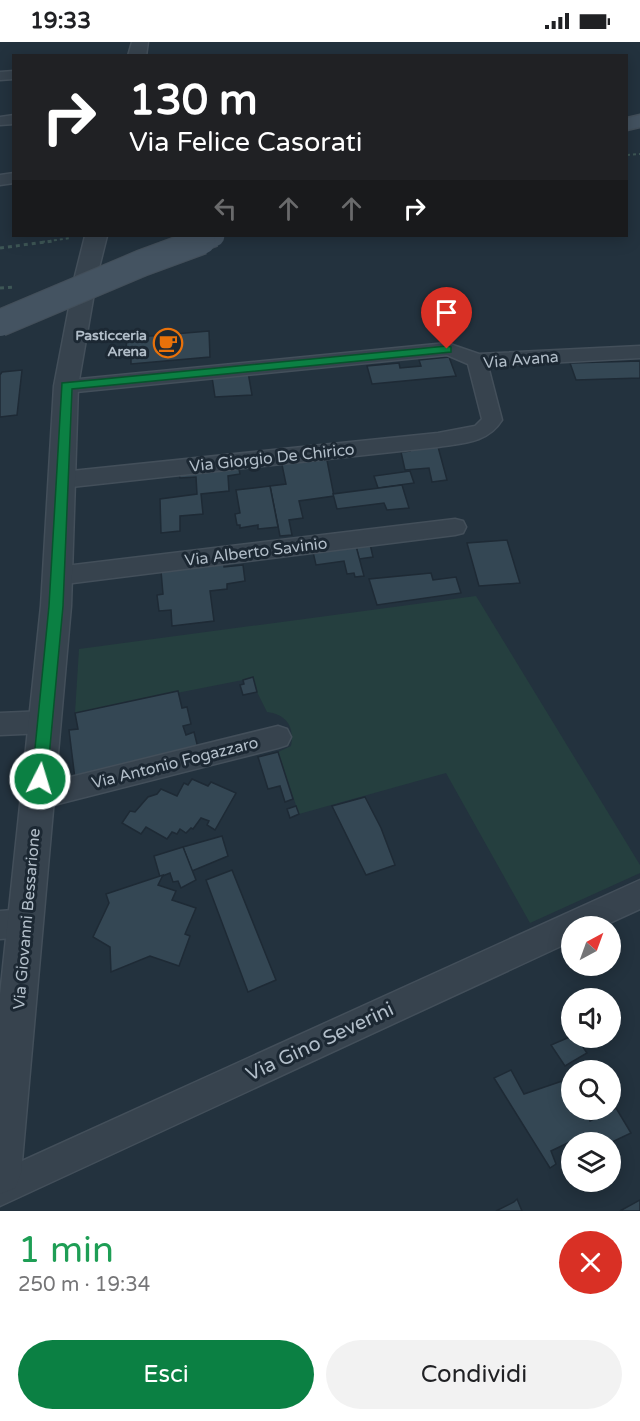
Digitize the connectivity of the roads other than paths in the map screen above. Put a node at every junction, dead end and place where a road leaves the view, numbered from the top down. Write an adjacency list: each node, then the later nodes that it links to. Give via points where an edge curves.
1 (96, 237): 6 (street, Via Giovanni Bessarione)
2 (211, 237): 3 (main road, bridge)
3 (0, 323)
4 (640, 352): 5 (street, Via Avana)
5 (477, 360): 6 (street, via 447,349); 7 (street, Via Avana, via 492,420)
6 (66, 386): 8 (street, Via Giovanni Bessarione)
7 (481, 432): 8 (street, Via Giorgio De Chirico)
8 (62, 480): 10 (street, Via Giovanni Bessarione)
9 (455, 527): 10 (street, Via Alberto Savinio)
10 (57, 576): 11 (street, Via Giovanni Bessarione)
11 (45, 722): 12 (street); 14 (street, Via Giovanni Bessarione)
12 (0, 724)
13 (278, 736): 14 (street, Via Antonio Fogazzaro)
14 (38, 797): 16 (street, Via Giovanni Bessarione)
15 (640, 894): 18 (street, Via Gino Severini)
16 (13, 924): 17 (street, Via Giovanni Bessarione)
17 (0, 1173)
18 (0, 1189)

